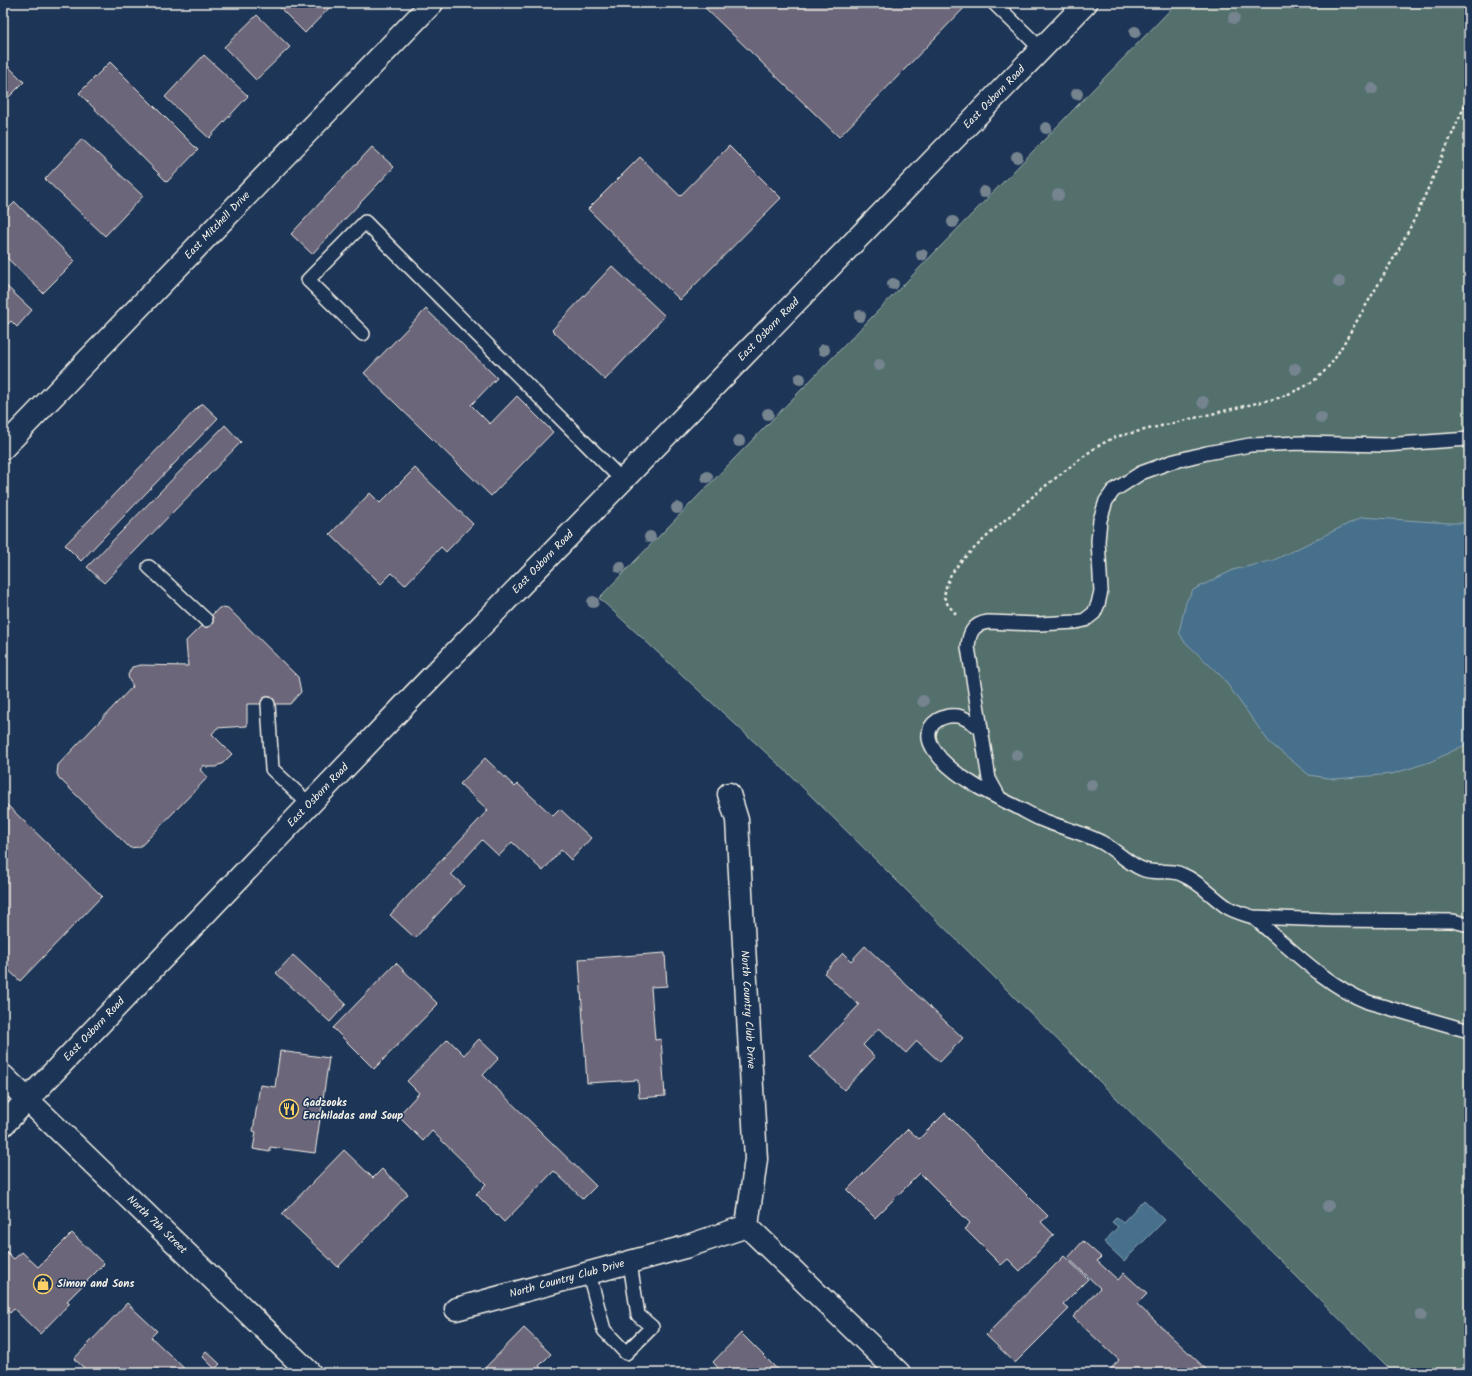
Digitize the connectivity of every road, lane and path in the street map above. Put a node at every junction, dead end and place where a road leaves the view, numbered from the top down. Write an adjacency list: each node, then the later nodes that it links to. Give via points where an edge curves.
1 (432, 3): 8 (main road, East Mitchell Drive)
2 (994, 3): 4 (lane)
3 (1086, 3): 4 (main road, East Osborn Road)
4 (1041, 49): 9 (main road, East Osborn Road)
5 (1469, 96): 12 (path, via 1399,250 1334,360 1322,373 1314,381 1278,398 1115,437 1096,447 999,525 951,574 944,597 955,613)
6 (363, 334): 9 (lane, via 308,280 365,222)
7 (1469, 439): 12 (lane, via 1384,445 1250,445 1171,462 1141,473 1113,490 1106,501 1100,520 1098,541 1101,591 1094,613 1085,620 1076,622 988,622 980,623)
8 (3, 448)
9 (623, 481): 17 (main road, East Osborn Road)
10 (149, 567): 11 (lane)
11 (206, 620)
12 (973, 629): 14 (lane, via 968,647)
13 (268, 704): 17 (lane, via 272,769)
14 (981, 730): 16 (lane, via 989,779); 16 (lane, via 970,720 958,716 942,717 929,731 930,744 940,758 957,773)
15 (729, 794): 24 (main road, North Country Club Drive, via 736,820 756,1159)
16 (1000, 799): 18 (lane, via 1044,820 1101,842 1142,869 1183,874 1196,881 1227,907)
17 (310, 805): 22 (main road, East Osborn Road)
18 (1253, 917): 19 (lane, via 1453,921); 20 (lane, via 1327,979 1355,997)
19 (1469, 925)
20 (1469, 1031)
21 (3, 1076): 22 (main road, North 7th Street)
22 (27, 1100): 23 (main road, East Osborn Road); 28 (main road, North 7th Street)
23 (3, 1125)
24 (747, 1226): 25 (main road, North Country Club Drive); 29 (main road)
25 (630, 1263): 26 (main road, North Country Club Drive); 26 (lane, via 638,1315 652,1327 626,1353 604,1330)
26 (589, 1274): 27 (main road, North Country Club Drive)
27 (456, 1309)
28 (310, 1373)
29 (899, 1373)

